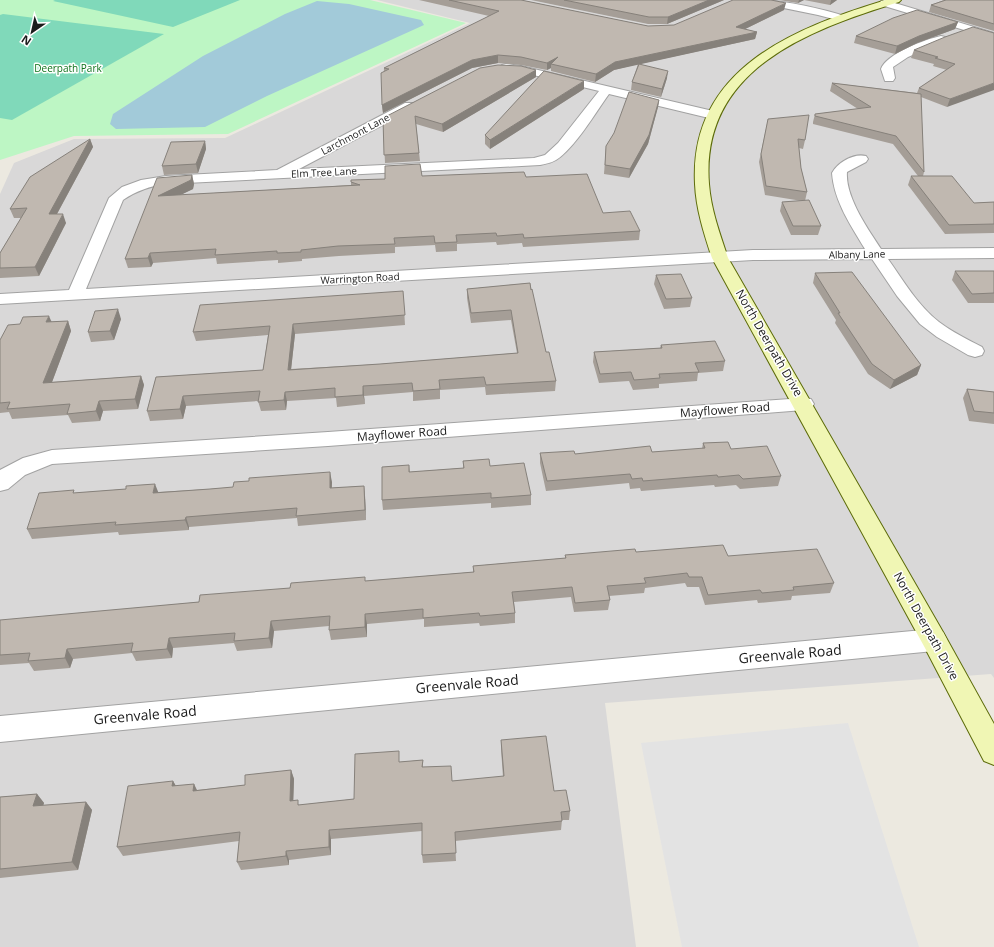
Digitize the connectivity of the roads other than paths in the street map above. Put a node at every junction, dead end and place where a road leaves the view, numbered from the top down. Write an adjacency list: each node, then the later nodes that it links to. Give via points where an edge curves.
1 (759, 0): 3 (street)
2 (890, 2): 3 (street, North Deerpath Drive); 4 (street)
3 (841, 18): 10 (street, North Deerpath Drive, via 802,34 761,58 736,80)
4 (971, 30): 5 (street); 7 (street, via 912,51 891,63 887,71)
5 (994, 36)
6 (494, 67): 8 (street, via 521,69)
7 (889, 78)
8 (606, 90): 10 (street); 12 (street, Elm Tree Lane, via 564,145 544,160)
9 (419, 100): 12 (street, Larchmont Lane)
10 (713, 115): 15 (street, North Deerpath Drive, via 706,135 701,168 712,236)
11 (861, 159): 14 (street, via 842,168 838,180 844,197)
12 (278, 175): 16 (street, Elm Tree Lane, via 166,180 127,185 126,190 116,198)
13 (994, 253): 14 (street, Albany Lane)
14 (877, 254): 15 (street, Albany Lane, via 753,255); 18 (street, via 926,320)
15 (720, 258): 16 (street, Warrington Road); 19 (street, North Deerpath Drive)
16 (76, 293): 17 (street, Warrington Road)
17 (0, 299)
18 (975, 351)
19 (804, 404): 20 (street, Mayflower Road, via 336,439 52,457 33,461); 21 (street, North Deerpath Drive)
20 (2, 477)
21 (934, 640): 22 (street, Greenvale Road); 23 (street, North Deerpath Drive)
22 (0, 728)
23 (994, 752)

